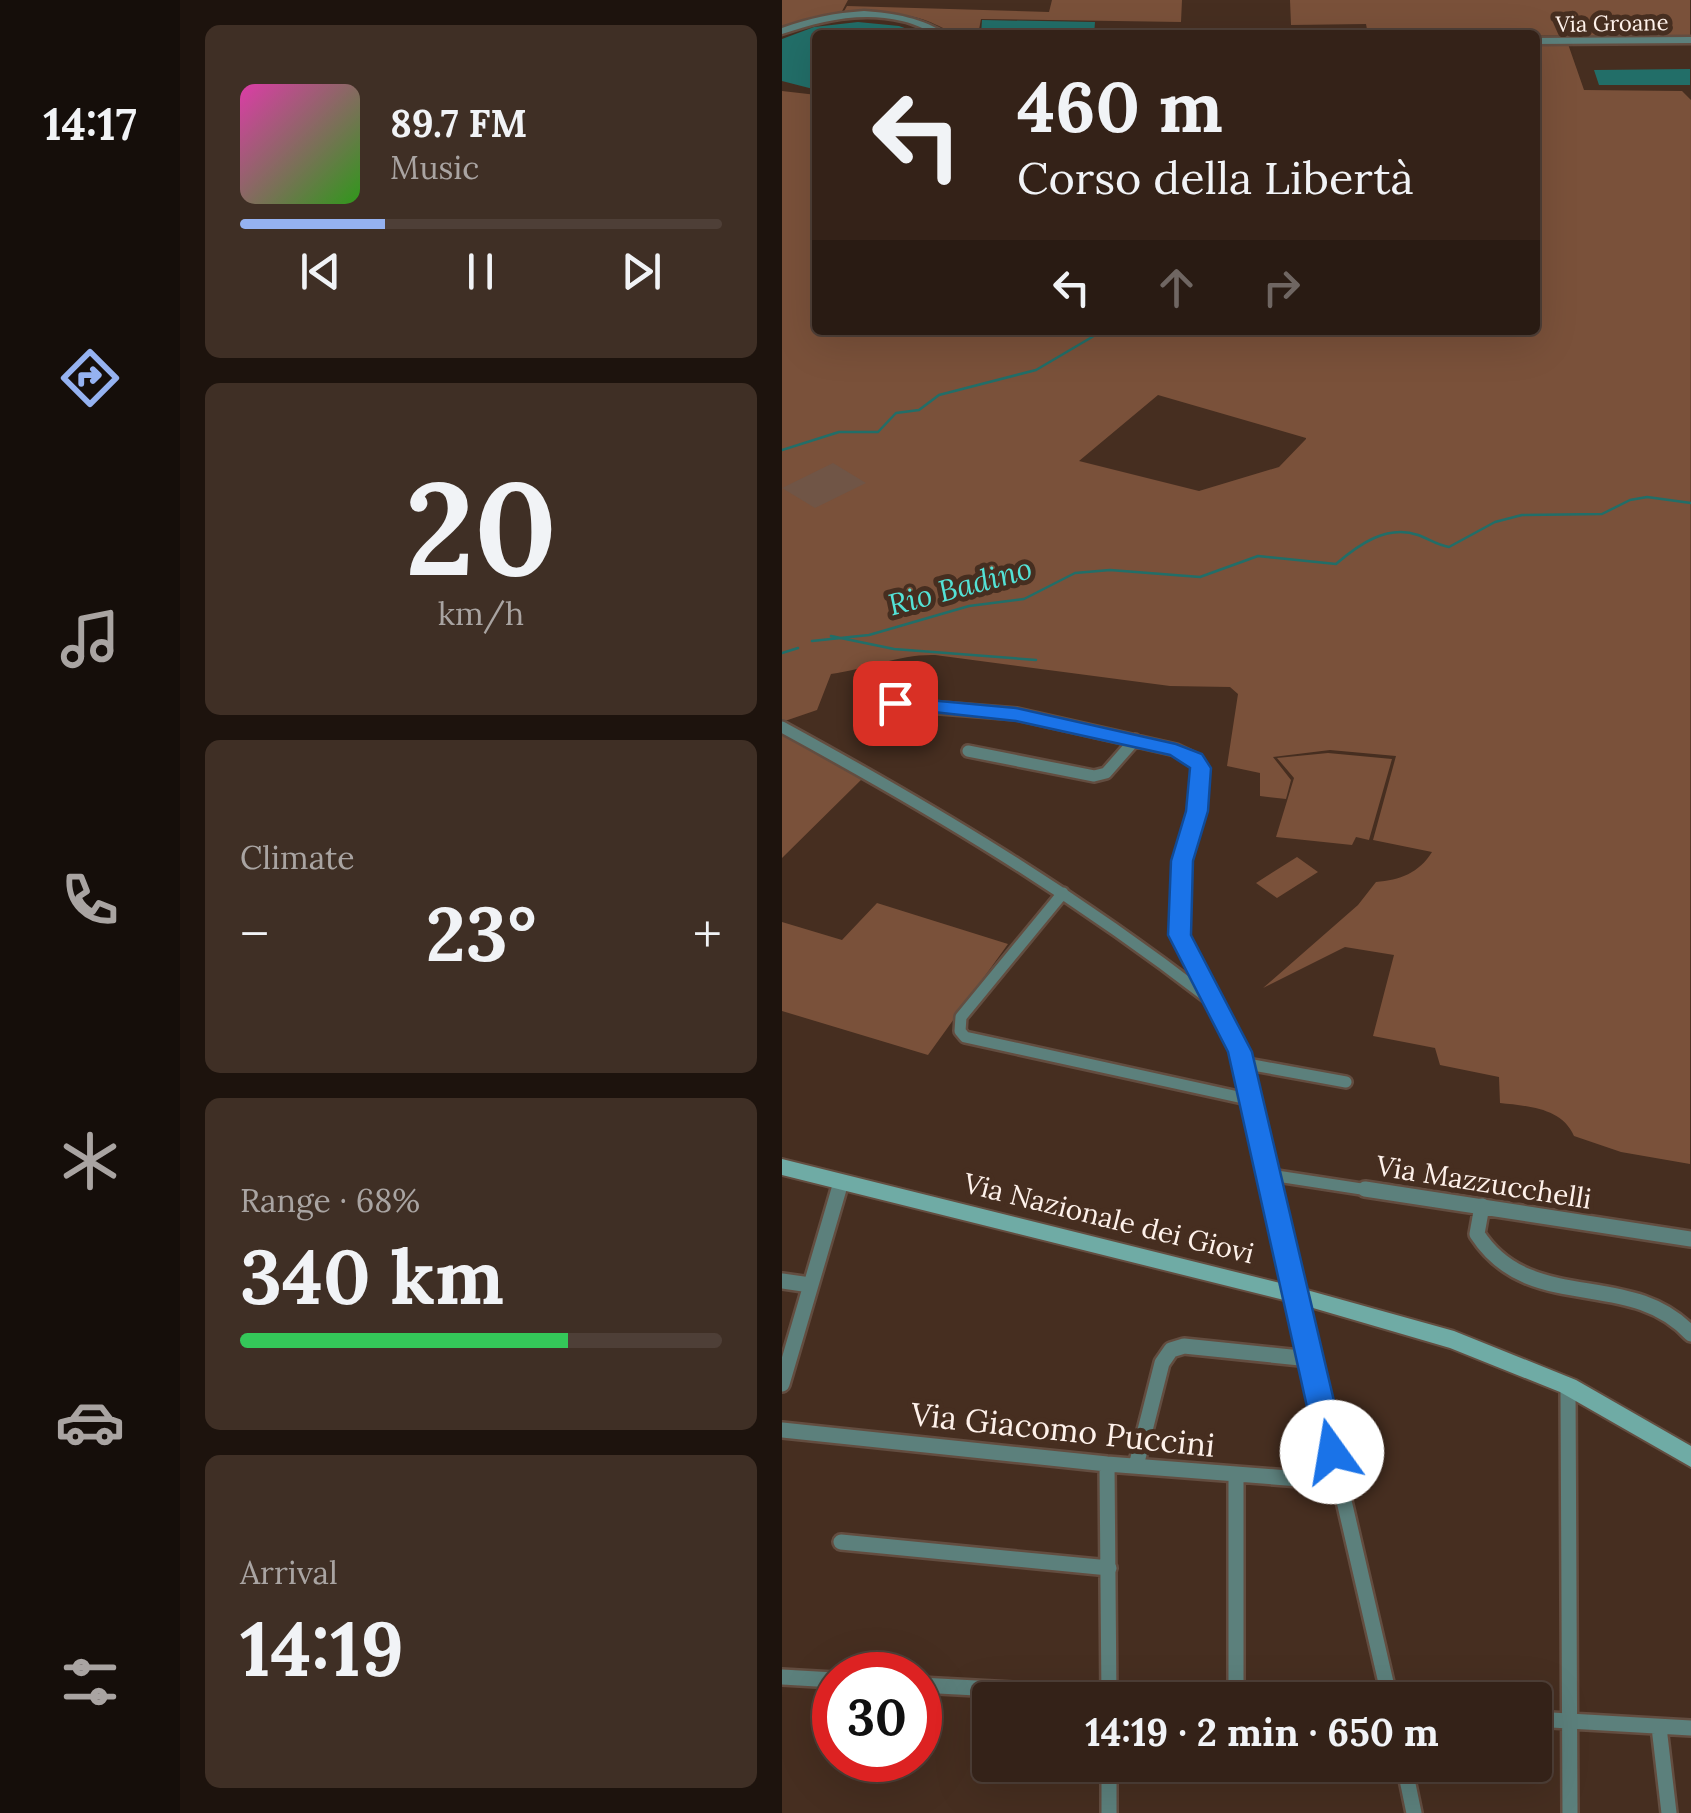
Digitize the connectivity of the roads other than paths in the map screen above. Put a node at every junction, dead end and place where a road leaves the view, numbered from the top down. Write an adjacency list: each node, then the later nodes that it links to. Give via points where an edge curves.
1 (934, 30): 2 (street, via 880,16 826,18)
2 (782, 31)
3 (1690, 40): 4 (street, Via Groane)
4 (1540, 41)
5 (864, 702): 7 (street, via 985,710)
6 (782, 727): 9 (street, via 950,819)
7 (1135, 740): 8 (street, via 1102,776); 10 (street, via 1176,750 1200,768 1197,811 1182,861 1179,935)
8 (968, 751)
9 (1063, 893): 10 (street); 13 (street, via 961,1017 960,1030)
10 (1219, 1008): 11 (street)
11 (1242, 1063): 12 (street); 13 (street)
12 (1346, 1082)
13 (1252, 1100): 15 (street)
14 (782, 1167): 16 (main road, Via Nazionale dei Giovi)
15 (1270, 1174): 17 (street, Via Mazzucchelli); 21 (street)
16 (840, 1182): 20 (street); 21 (main road, Via Nazionale dei Giovi)
17 (1482, 1206): 18 (street, Via Mazzucchelli); 22 (street, via 1477,1234 1499,1264 1535,1282 1664,1310)
18 (1690, 1239)
19 (782, 1282): 20 (street)
20 (810, 1285): 24 (street)
21 (1296, 1295): 23 (street); 25 (main road, Via Nazionale dei Giovi, via 1454,1340)
22 (1690, 1334)
23 (1310, 1359): 29 (street, via 1170,1350); 31 (street)
24 (782, 1384)
25 (1568, 1386): 27 (main road, Via Nazionale dei Giovi); 42 (street)
26 (782, 1430): 28 (street, Via Giacomo Puccini)
27 (1690, 1458)
28 (1106, 1464): 29 (street, Via Giacomo Puccini); 33 (street)
29 (1136, 1466): 30 (street, Via Giacomo Puccini)
30 (1236, 1474): 31 (street, Via Giacomo Puccini); 37 (street)
31 (1339, 1482): 38 (street)
32 (841, 1542): 33 (street)
33 (1109, 1568): 36 (street)
34 (782, 1677): 35 (street)
35 (812, 1679)
36 (1109, 1682)
37 (1236, 1682)
38 (1386, 1682)
39 (942, 1687): 40 (street)
40 (972, 1689)
41 (1552, 1720): 42 (street)
42 (1572, 1721): 43 (street); 49 (street)
43 (1659, 1726): 44 (street); 50 (street)
44 (1690, 1728)
45 (1109, 1782): 47 (street)
46 (1408, 1782): 48 (street)
47 (1109, 1813)
48 (1414, 1813)
49 (1570, 1813)
50 (1669, 1813)

